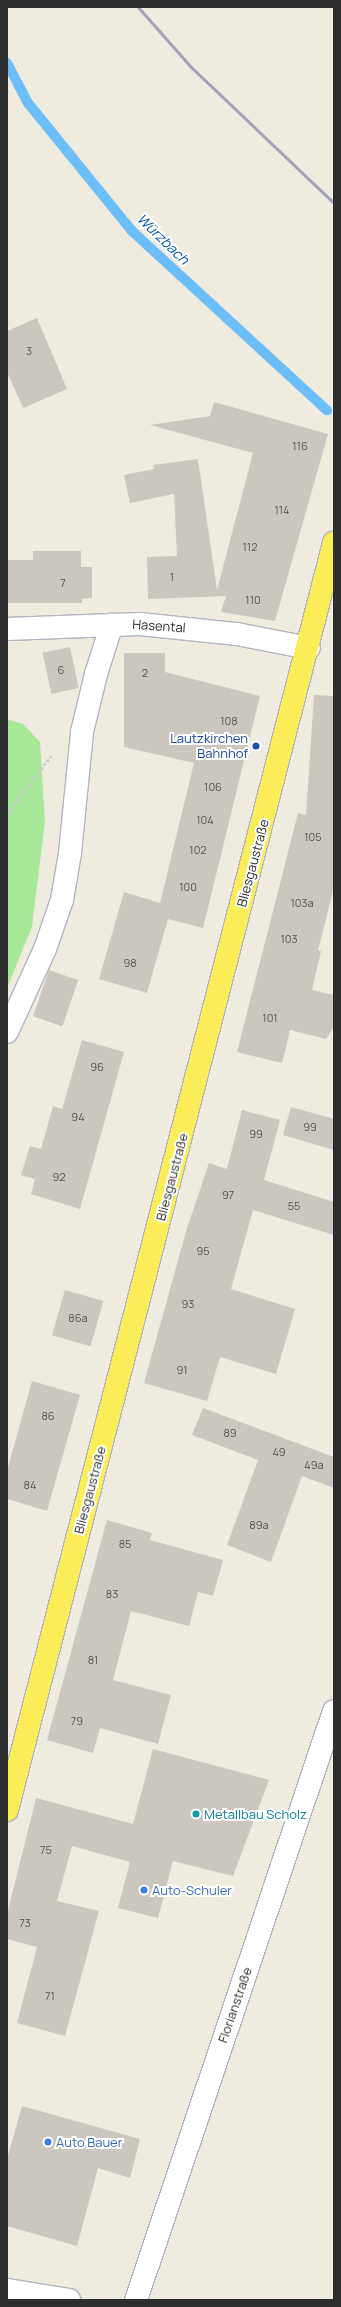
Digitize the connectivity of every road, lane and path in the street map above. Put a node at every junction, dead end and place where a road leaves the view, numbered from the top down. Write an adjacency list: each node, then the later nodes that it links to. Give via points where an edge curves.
1 (334, 543): 4 (main road, Bliesgaustraße)
2 (112, 624): 3 (street, Hasental); 4 (street, Hasental, via 178,627 237,634); 7 (street, via 96,674 82,732 70,853 62,900 45,949)
3 (7, 629)
4 (309, 648): 9 (main road, Bliesgaustraße)
5 (55, 751): 6 (path)
6 (7, 812)
7 (7, 1032)
8 (334, 1711): 12 (street, Florianstraße)
9 (7, 1810)
10 (7, 2290): 11 (street)
11 (68, 2300)
12 (136, 2300)

